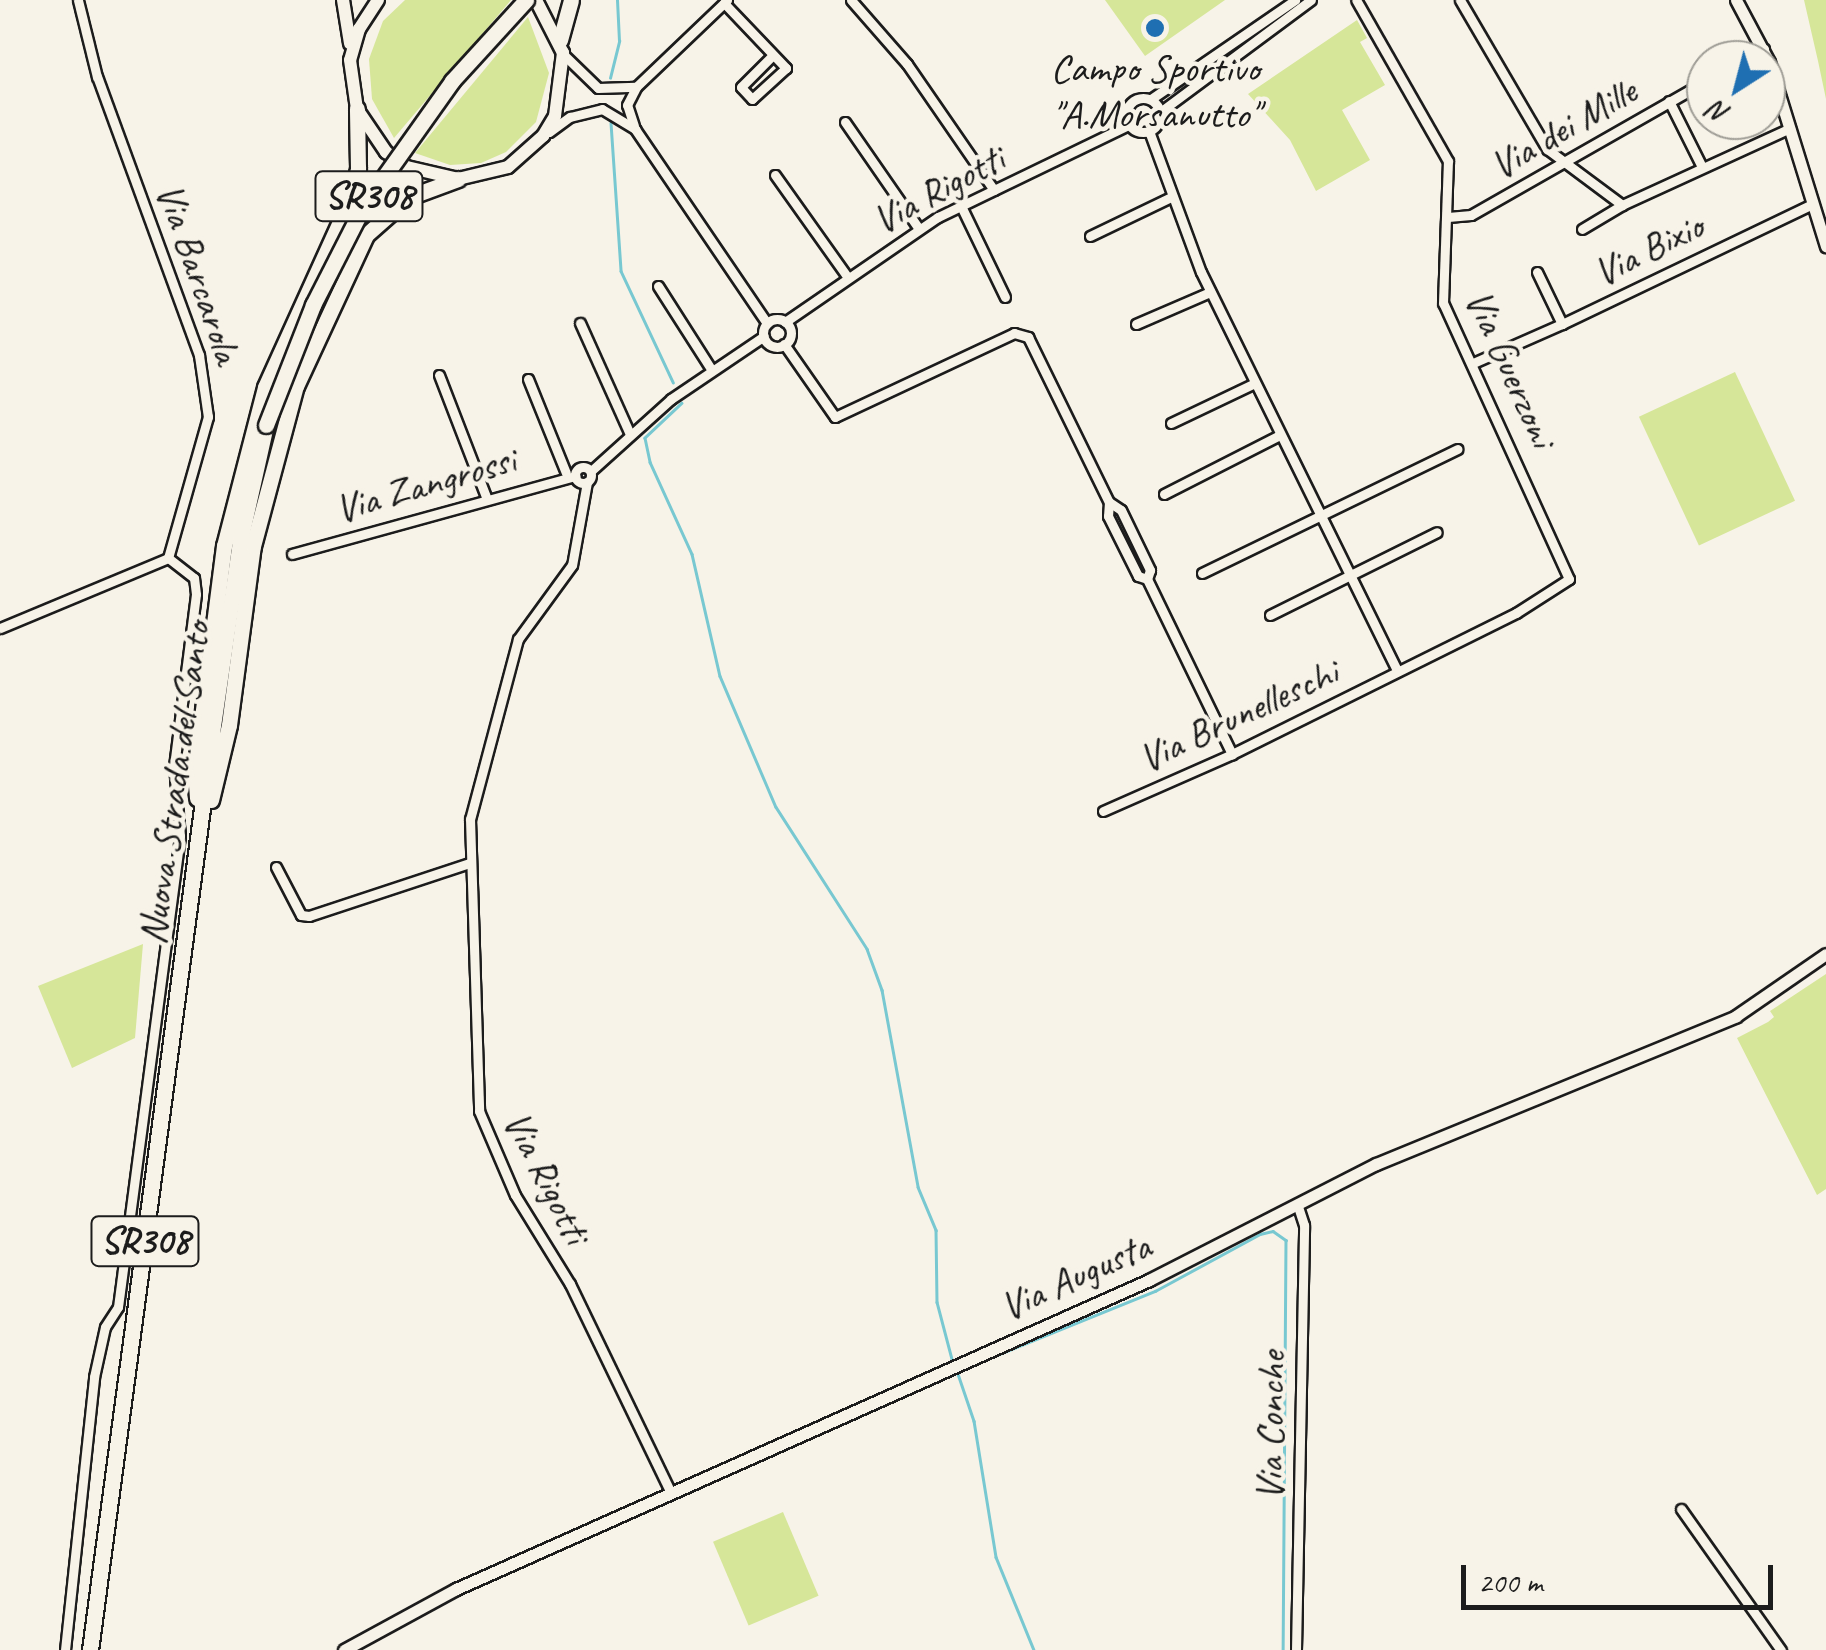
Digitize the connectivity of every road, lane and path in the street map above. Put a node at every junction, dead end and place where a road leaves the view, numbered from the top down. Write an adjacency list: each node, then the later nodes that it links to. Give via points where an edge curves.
1 (78, 0): 73 (street, Via Barcarola, via 97,77 208,386 208,417)
2 (343, 0): 17 (main road)
3 (378, 0): 17 (main road, via 358,29)
4 (526, 0): 81 (highway, Nuova Strada del Santo / SR308, bridge, via 452,82 364,205 313,305 266,425 240,541)
5 (536, 0): 15 (main road)
6 (571, 0): 15 (highway)
7 (851, 0): 35 (street, via 907,64)
8 (1295, 0): 20 (street, Via Rigotti)
9 (1311, 0): 23 (street)
10 (1356, 0): 40 (street, Via Guerzoni, via 1448,161)
11 (1460, 0): 31 (street, via 1546,149)
12 (1736, 0): 14 (street)
13 (725, 2): 16 (street); 18 (street)
14 (1759, 40)
15 (561, 47): 18 (street, via 598,88); 30 (main road, via 560,98)
16 (774, 55): 16 (street, via 786,68 752,100 741,87)
17 (350, 60): 22 (main road)
18 (636, 87): 28 (street, via 627,105)
19 (1686, 92): 21 (street, Via dei Mille)
20 (1151, 100): 23 (street); 26 (street, Via Rigotti, via 1128,105)
21 (1669, 101): 31 (street, Via dei Mille); 32 (street)
22 (357, 109): 34 (main road, via 386,152 408,167); 81 (highway, via 358,168 351,197 264,387 224,546 195,772)
23 (1160, 112): 29 (street)
24 (1786, 116): 27 (street)
25 (844, 122): 41 (street)
26 (1128, 125): 29 (street); 35 (street, Via Rigotti)
27 (1790, 128): 32 (street); 38 (street)
28 (634, 129): 30 (street, via 616,114 588,110); 52 (street)
29 (1149, 131): 36 (street)
30 (543, 136): 34 (main road, via 508,167)
31 (1563, 162): 37 (street); 40 (street, Via dei Mille, via 1472,215)
32 (1702, 167): 37 (street)
33 (774, 175): 46 (street)
34 (458, 179): 81 (highway, via 409,196 366,234 296,386 253,546 229,725)
35 (994, 190): 39 (street, Via Rigotti)
36 (1171, 197): 43 (street); 48 (street)
37 (1622, 204): 42 (street)
38 (1814, 204): 44 (street); 54 (street, Via Bixio)
39 (961, 206): 41 (street, Via Rigotti); 49 (street)
40 (1448, 217): 57 (street, Via Guerzoni, via 1443,303)
41 (920, 229): 46 (street, Via Rigotti)
42 (1582, 229)
43 (1090, 236)
44 (1826, 246)
45 (1537, 272): 54 (street, Via Bixio)
46 (846, 275): 50 (street, Via Rigotti)
47 (658, 286): 58 (street)
48 (1210, 292): 53 (street); 61 (street)
49 (1005, 297)
50 (786, 322): 52 (street); 56 (street)
51 (580, 323): 63 (street)
52 (766, 324): 55 (street)
53 (1136, 324)
54 (1562, 324): 57 (street)
55 (764, 336): 56 (street, via 772,345); 58 (street)
56 (784, 344): 79 (street, via 835,417 1024,334 1147,562 1147,579)
57 (1473, 363): 78 (street, Via Guerzoni, via 1570,579)
58 (711, 369): 63 (street)
59 (439, 375): 69 (street)
60 (528, 379): 66 (street)
61 (1254, 383): 62 (street); 64 (street)
62 (1171, 424)
63 (630, 434): 67 (street)
64 (1280, 436): 68 (street); 70 (street)
65 (1457, 449): 70 (street)
66 (571, 474): 67 (street); 69 (street, Via Zangrossi)
67 (589, 477): 82 (street, Via Rigotti, via 572,565 518,639 470,819)
68 (1164, 494)
69 (486, 497): 72 (street, Via Zangrossi)
70 (1321, 514): 74 (street); 75 (street)
71 (1437, 532): 75 (street)
72 (292, 554)
73 (163, 561): 77 (street); 88 (street, via 194,578 196,594 174,766 180,836 118,1307 105,1326)
74 (1202, 573)
75 (1349, 576): 76 (street); 78 (street)
76 (1270, 614)
77 (0, 628)
78 (1397, 671): 79 (street, Via Brunelleschi)
79 (1232, 754): 80 (street, Via Brunelleschi)
80 (1103, 810)
81 (200, 832): 89 (highway, Nuova Strada del Santo / SR308)
82 (469, 863): 83 (street, via 310,916 301,915); 86 (street, Via Rigotti, via 479,1111 515,1195 570,1284)
83 (276, 867)
84 (1826, 954): 85 (street, Via Augusta, via 1736,1016 1376,1164)
85 (1298, 1204): 86 (street, Via Augusta, via 1150,1280); 91 (street, Via Conche, via 1304,1225)
86 (670, 1494): 90 (street, Via Augusta, via 431,1601)
87 (1681, 1508): 92 (street)
88 (64, 1650)
89 (90, 1650)
90 (344, 1650)
91 (1296, 1650)
92 (1780, 1650)

